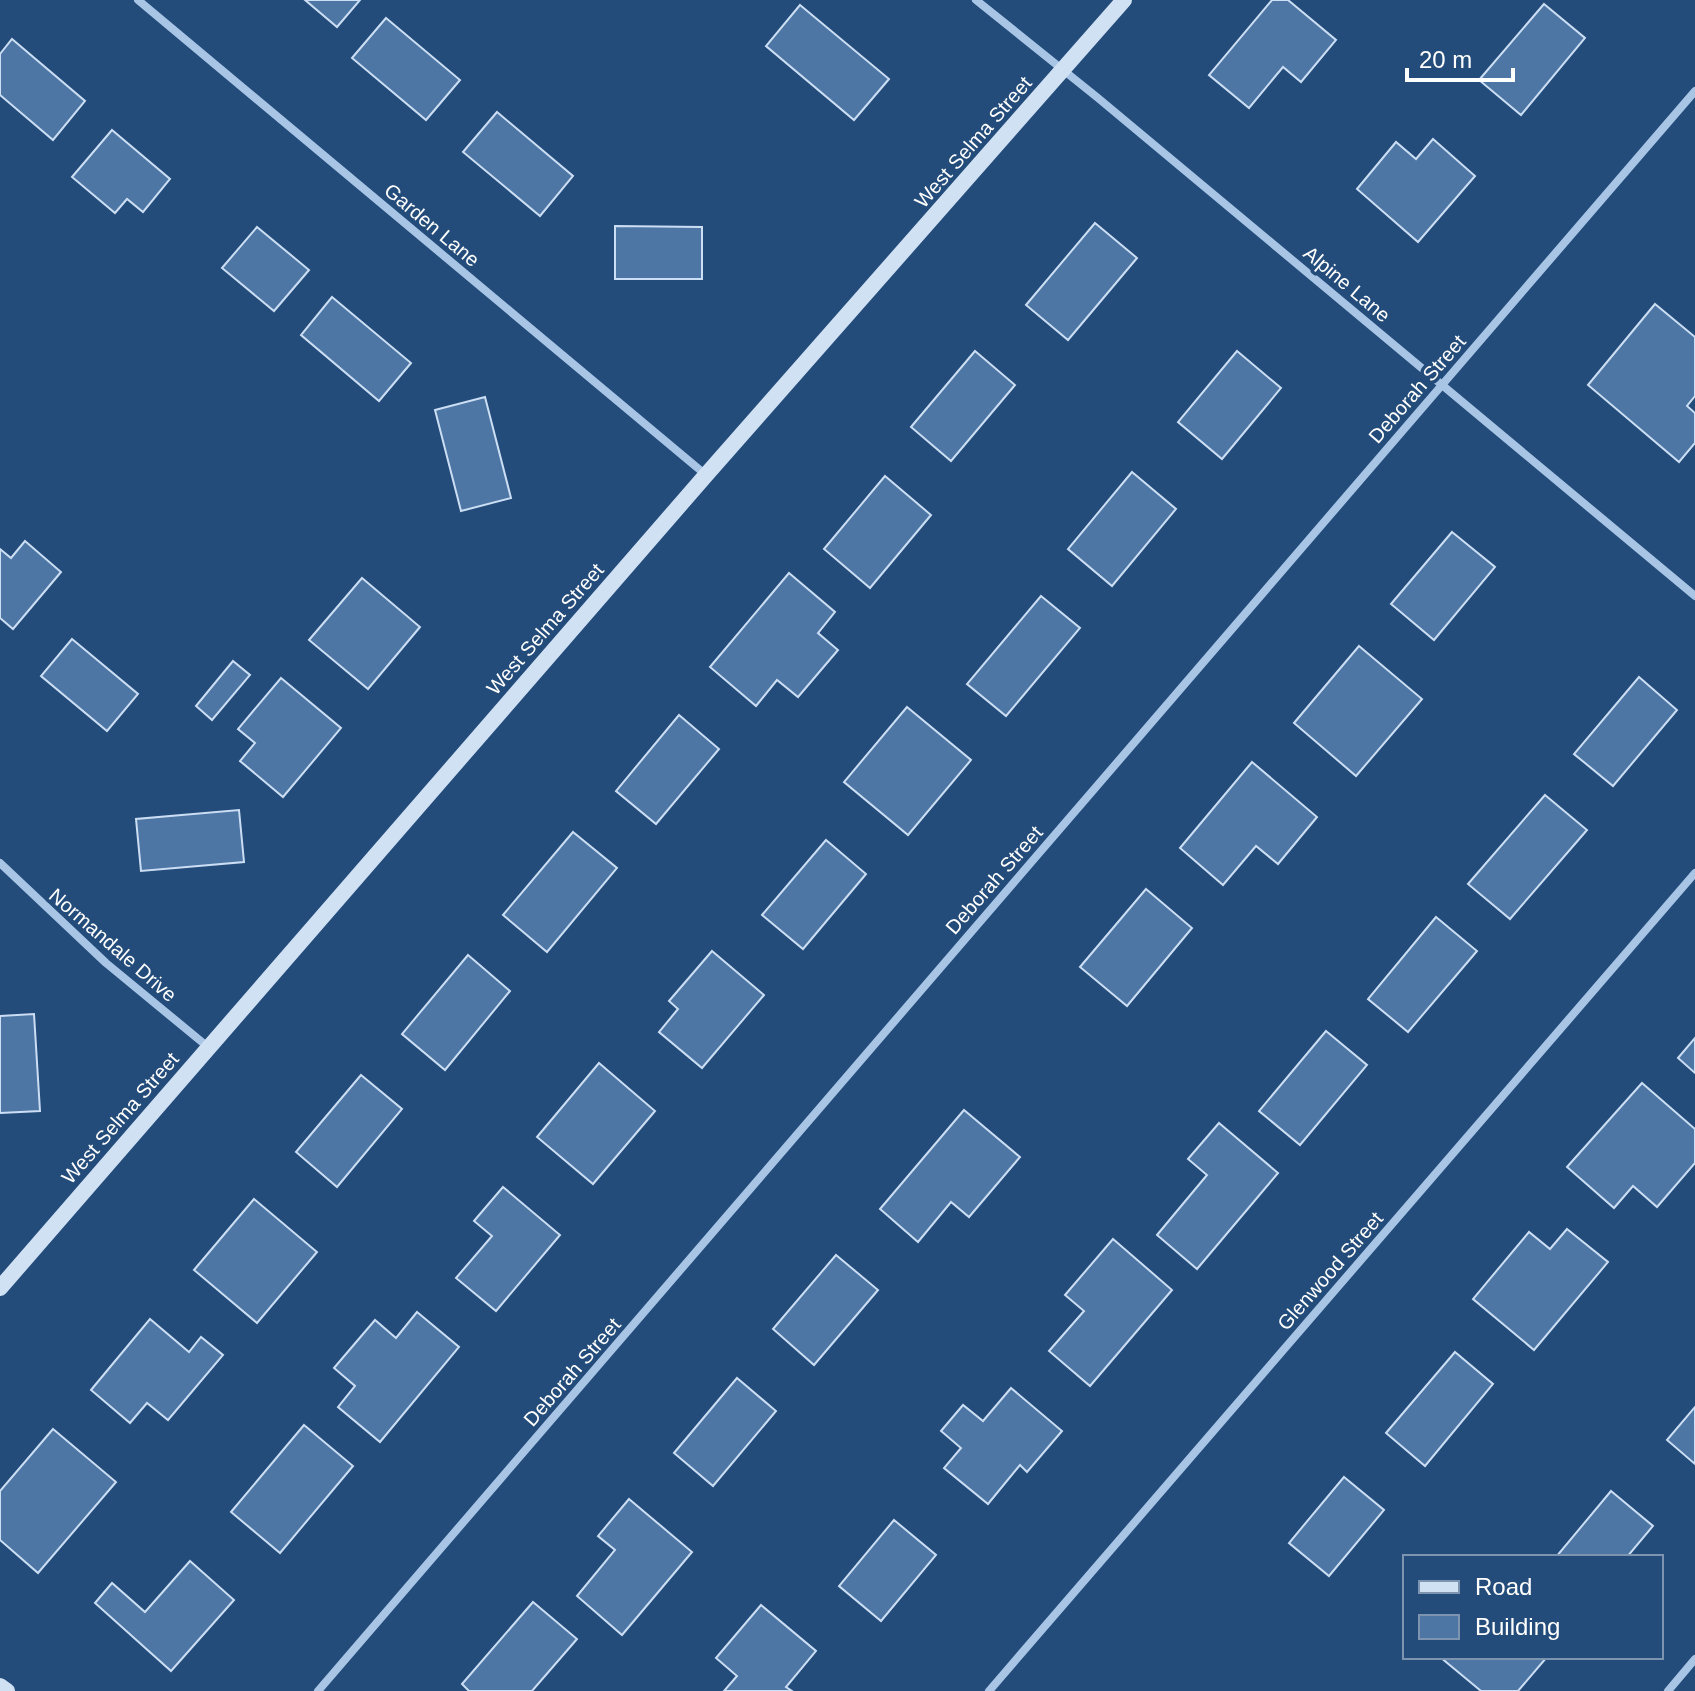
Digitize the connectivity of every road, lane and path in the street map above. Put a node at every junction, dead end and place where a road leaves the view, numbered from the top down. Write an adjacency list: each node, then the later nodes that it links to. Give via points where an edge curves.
1 (138, 0): 7 (street, Garden Lane)
2 (976, 0): 4 (street, Alpine Lane)
3 (1124, 0): 4 (street, West Selma Street)
4 (1064, 70): 6 (street, Alpine Lane); 7 (street, West Selma Street)
5 (1695, 91): 6 (street, Deborah Street)
6 (1442, 384): 8 (street, Alpine Lane); 16 (street, Deborah Street)
7 (706, 475): 11 (street, West Selma Street)
8 (1695, 596)
9 (0, 863): 11 (street, Normandale Drive, via 106,963)
10 (1695, 873): 17 (street, Glenwood Street)
11 (208, 1047): 12 (street, West Selma Street)
12 (0, 1288)
13 (1695, 1659): 18 (street)
14 (0, 1686): 15 (street)
15 (7, 1691)
16 (318, 1691)
17 (989, 1691)
18 (1668, 1691)

